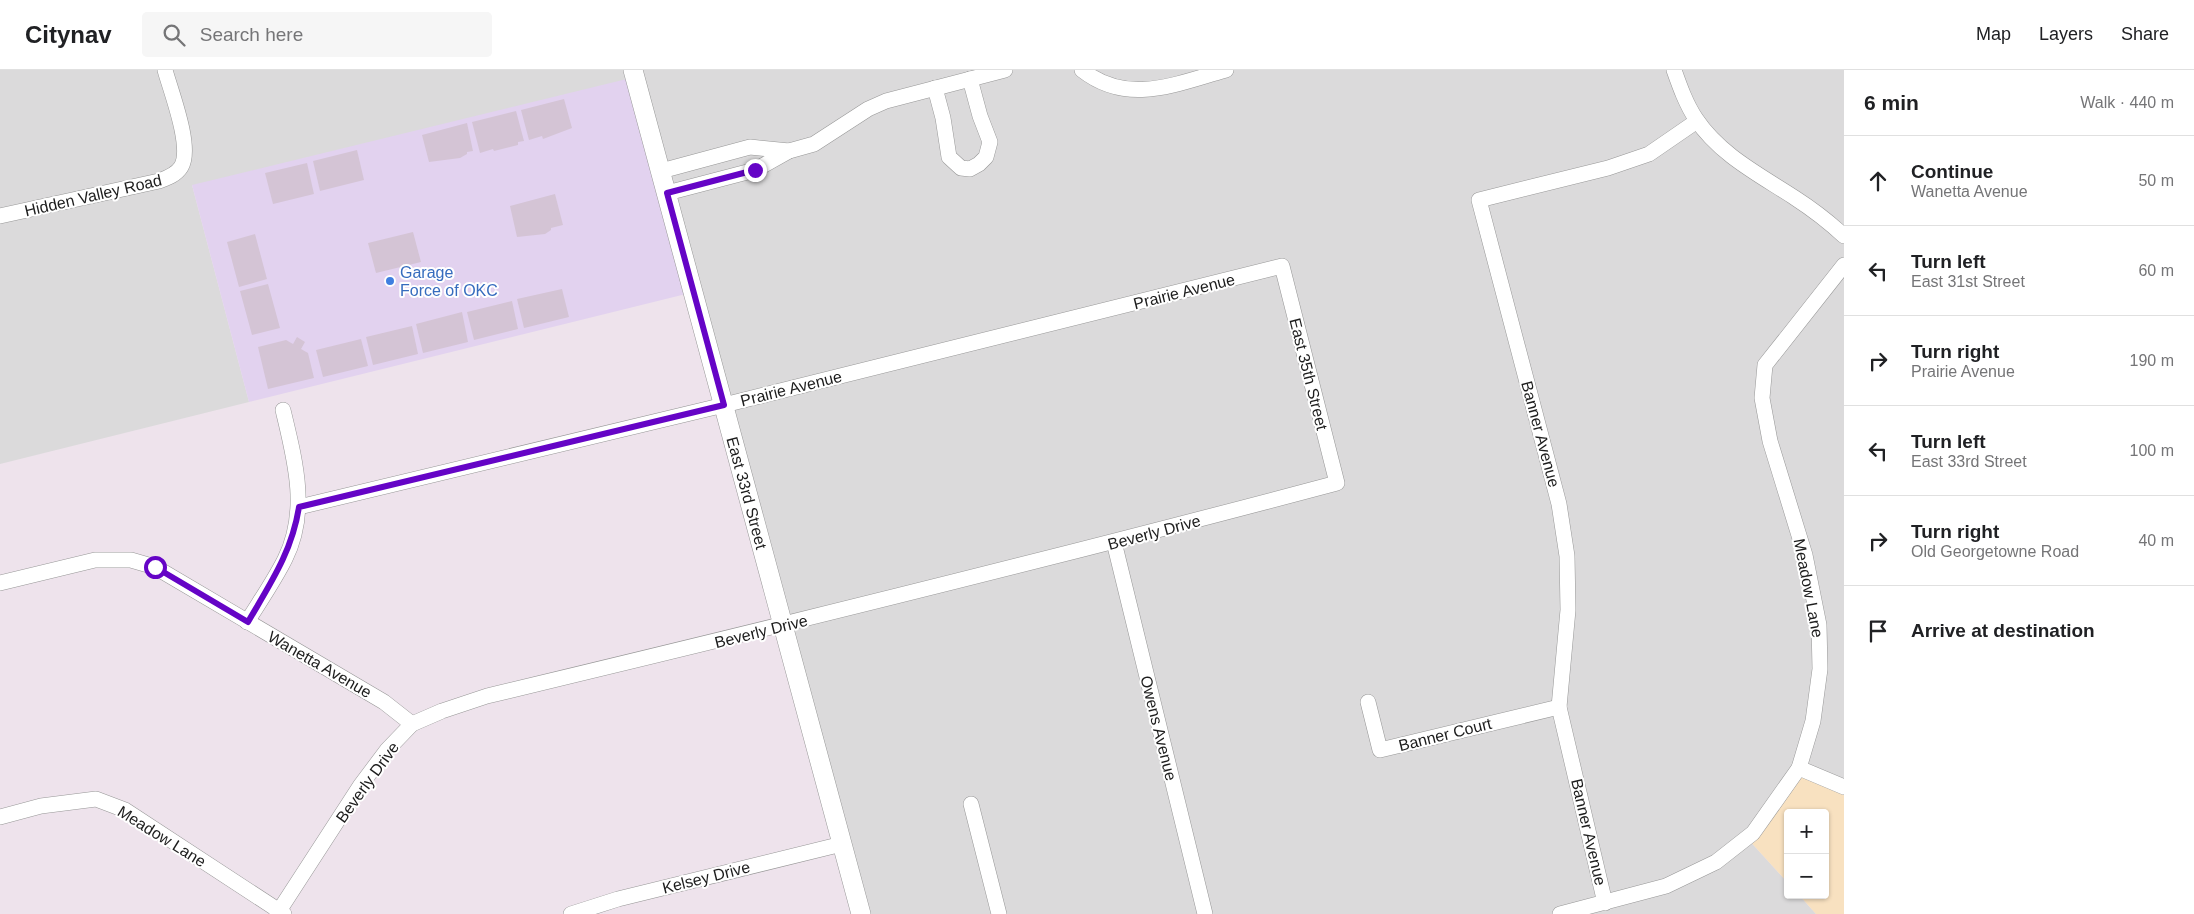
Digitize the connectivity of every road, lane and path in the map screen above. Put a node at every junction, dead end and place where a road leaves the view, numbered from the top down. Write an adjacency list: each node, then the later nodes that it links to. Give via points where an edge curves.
1 (165, 70): 15 (street, Hidden Valley Road, via 184,137 185,154 182,166 169,178)
2 (633, 70): 12 (street, East 33rd Street)
3 (1005, 70): 7 (street)
4 (1082, 70): 5 (street, via 1103,84 1130,91)
5 (1226, 70)
6 (1674, 70): 9 (street)
7 (970, 79): 8 (street); 8 (street, via 990,142 986,157 970,168 961,168 949,157)
8 (935, 88): 11 (street, via 886,101 814,144)
9 (1697, 120): 16 (street, via 1734,158 1797,199); 28 (street, Banner Avenue, via 1649,154 1608,168 1479,200 1560,504 1567,556 1568,610)
10 (740, 150): 11 (street, via 750,147); 12 (street); 13 (street)
11 (789, 150): 13 (street)
12 (661, 171): 14 (street, East 33rd Street)
13 (746, 172): 14 (street)
14 (667, 193): 19 (street, East 33rd Street)
15 (0, 216)
16 (1844, 236)
17 (1844, 265): 30 (street, Meadow Lane, via 1766,365 1762,398 1770,441 1805,555 1819,625 1820,669 1813,721)
18 (1282, 266): 19 (street, Prairie Avenue); 21 (street, East 35th Street)
19 (724, 405): 22 (street, Prairie Avenue); 26 (street, East 33rd Street)
20 (283, 410): 22 (street, via 295,459)
21 (1337, 483): 23 (street, Beverly Drive)
22 (299, 507): 25 (street, via 296,529 285,559)
23 (1114, 542): 26 (street, Beverly Drive); 40 (street, Owens Avenue)
24 (0, 583): 25 (street, Wanetta Avenue, via 96,560 132,560 155,567)
25 (248, 622): 29 (street, Wanetta Avenue, via 384,702)
26 (783, 625): 29 (street, Beverly Drive, via 487,696); 34 (street, East 33rd Street)
27 (1368, 702): 28 (street, Banner Court, via 1380,750)
28 (1559, 707): 35 (street, Banner Avenue)
29 (412, 724): 36 (street, Beverly Drive, via 360,786)
30 (1799, 768): 31 (street); 35 (street, Meadow Lane, via 1753,833 1716,862 1666,886)
31 (1844, 787)
32 (971, 804): 39 (street)
33 (0, 817): 36 (street, Meadow Lane, via 42,806 96,799 125,810)
34 (842, 844): 37 (street, Kelsey Drive); 38 (street, East 33rd Street)
35 (1605, 902): 41 (street, Meadow Lane)
36 (280, 913)
37 (571, 914)
38 (861, 914)
39 (999, 914)
40 (1205, 914)
41 (1560, 914)

